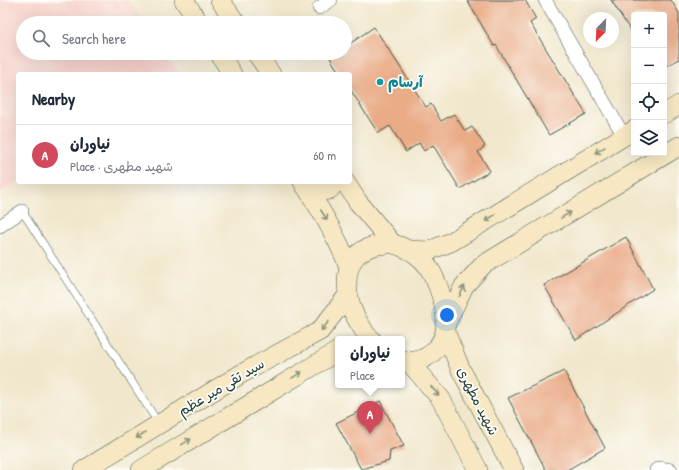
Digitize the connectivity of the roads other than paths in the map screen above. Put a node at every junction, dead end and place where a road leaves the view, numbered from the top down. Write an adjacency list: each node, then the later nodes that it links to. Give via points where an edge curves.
1 (184, 0): 6 (main road)
2 (220, 0): 7 (main road)
3 (331, 0): 5 (street)
4 (545, 0): 14 (street)
5 (319, 8)
6 (194, 16)
7 (231, 16)
8 (223, 60): 10 (main road)
9 (261, 60): 11 (main road)
10 (231, 72)
11 (270, 72)
12 (679, 105): 13 (main road)
13 (667, 112)
14 (629, 133): 22 (main road, one-way to 22, via 451,242 428,251)
15 (679, 146): 25 (main road, one-way to 15, via 464,286 483,265)
16 (304, 184): 17 (main road, via 319,191 329,190); 23 (main road, one-way to 23, via 330,224)
17 (334, 184)
18 (346, 184): 21 (main road)
19 (22, 212): 20 (street); 31 (lane)
20 (0, 226)
21 (392, 243): 22 (main road); 23 (main road, via 368,248 357,255)
22 (410, 250): 25 (main road, via 426,265 439,287 445,311)
23 (349, 267): 24 (main road, via 346,283)
24 (348, 294): 26 (main road, via 352,311); 31 (main road, سید تقی میر عظم, one-way to 31, via 320,331 241,374)
25 (445, 328): 28 (main road, via 440,345 428,357); 29 (main road, شهید مطهری, via 461,370)
26 (367, 336)
27 (335, 353): 33 (main road, سید تقی میر عظم, one-way to 27)
28 (406, 361): 30 (main road, one-way to 30, via 441,399)
29 (481, 409): 30 (main road, via 468,406 461,408); 35 (main road, شهید مطهری)
30 (452, 420): 34 (main road)
31 (159, 424): 32 (main road, سید تقی میر عظم, one-way to 32)
32 (84, 470)
33 (141, 470)
34 (478, 470)
35 (514, 470)
36 (656, 470): 37 (street)
37 (671, 470)

